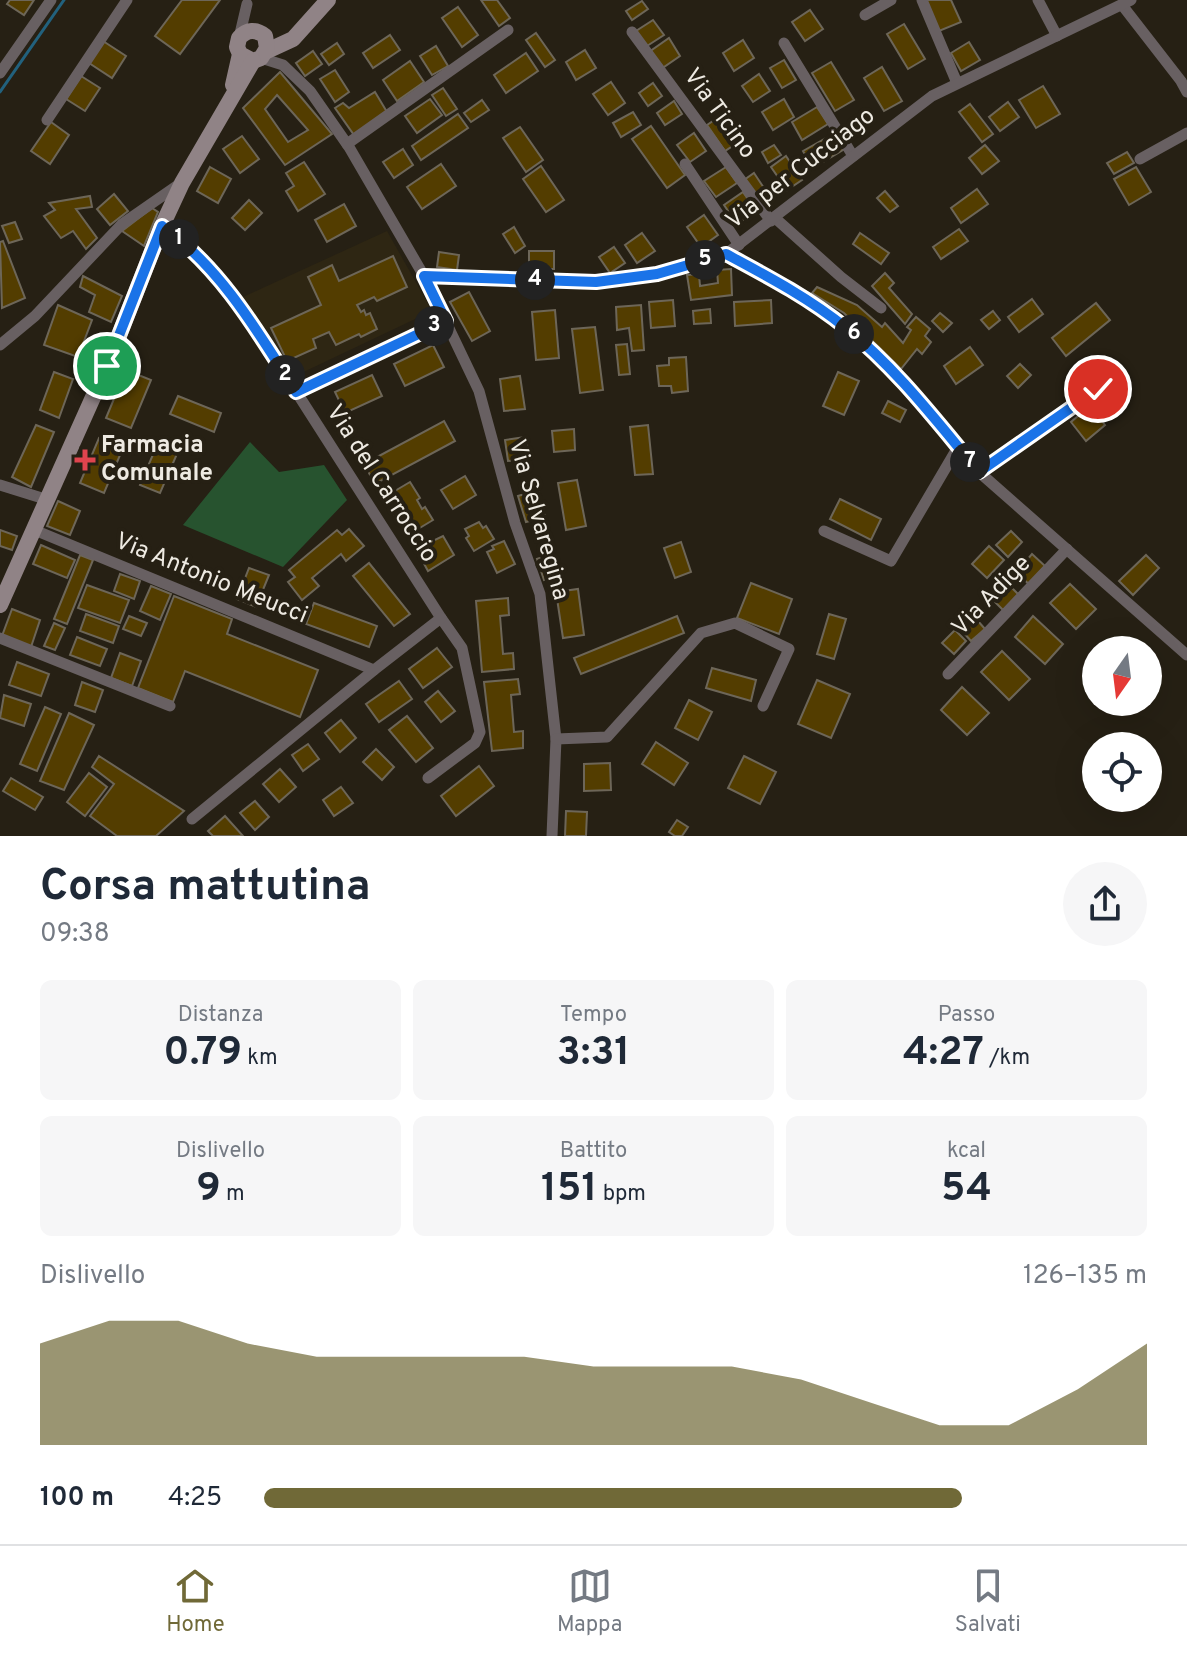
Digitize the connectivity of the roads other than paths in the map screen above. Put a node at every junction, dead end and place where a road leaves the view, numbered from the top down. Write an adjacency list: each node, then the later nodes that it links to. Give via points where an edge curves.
1 (51, 0): 15 (street)
2 (127, 0): 18 (street)
3 (326, 0): 14 (main road, via 288,32)
4 (891, 0): 9 (street)
5 (922, 0): 16 (street)
6 (1038, 0): 12 (street)
7 (246, 2): 14 (street)
8 (1126, 2): 12 (street, Via per Cucciago); 17 (street)
9 (865, 15)
10 (508, 30): 20 (street)
11 (632, 32): 25 (street, Via Ticino)
12 (1057, 36): 16 (street, Via per Cucciago)
13 (784, 43): 21 (street)
14 (254, 47): 20 (street, Via Selvaregina, via 310,91); 24 (main road, via 231,99)
15 (0, 73)
16 (957, 83): 21 (street, Via per Cucciago)
17 (1187, 92)
18 (47, 120)
19 (1187, 133): 22 (street)
20 (347, 144): 29 (street, Via Selvaregina)
21 (853, 156): 25 (street, Via per Cucciago)
22 (1140, 159)
23 (685, 164): 27 (street)
24 (182, 183): 26 (main road); 32 (street, via 122,224 35,316)
25 (773, 220): 27 (street, Via per Cucciago); 30 (street, Via Ticino)
26 (162, 226): 34 (street, Via del Carroccio, via 242,307); 38 (main road, via 107,366)
27 (739, 245): 28 (street, Via per Cucciago)
28 (726, 254): 29 (street, Via per Cucciago, via 657,274 596,282); 35 (street, Via Adige, via 792,289 846,328 897,375)
29 (424, 276): 31 (street, Via Selvaregina)
30 (881, 308)
31 (446, 321): 34 (street); 50 (street, Via Selvaregina, via 479,391 540,594)
32 (0, 345)
33 (1098, 389): 36 (street)
34 (296, 392): 43 (street, Via del Carroccio)
35 (958, 447): 36 (street, Via Adige); 40 (street, via 891,561)
36 (979, 472): 41 (street, Via Adige)
37 (0, 485): 38 (street)
38 (45, 499): 39 (main road)
39 (32, 529): 42 (main road); 46 (street, Via Antonio Meucci)
40 (824, 531)
41 (1067, 549): 45 (street, Via Adige); 47 (street, Via Adige)
42 (0, 605)
43 (441, 618): 46 (street); 51 (street, Via del Carroccio, via 462,648 480,732 475,743)
44 (0, 638): 48 (street)
45 (1187, 655)
46 (374, 670): 52 (street)
47 (948, 674)
48 (170, 706)
49 (763, 706): 50 (street, via 789,649 735,623 701,633 607,737)
50 (556, 739): 53 (street, Via Selvaregina)
51 (428, 778)
52 (192, 819)
53 (552, 836)

